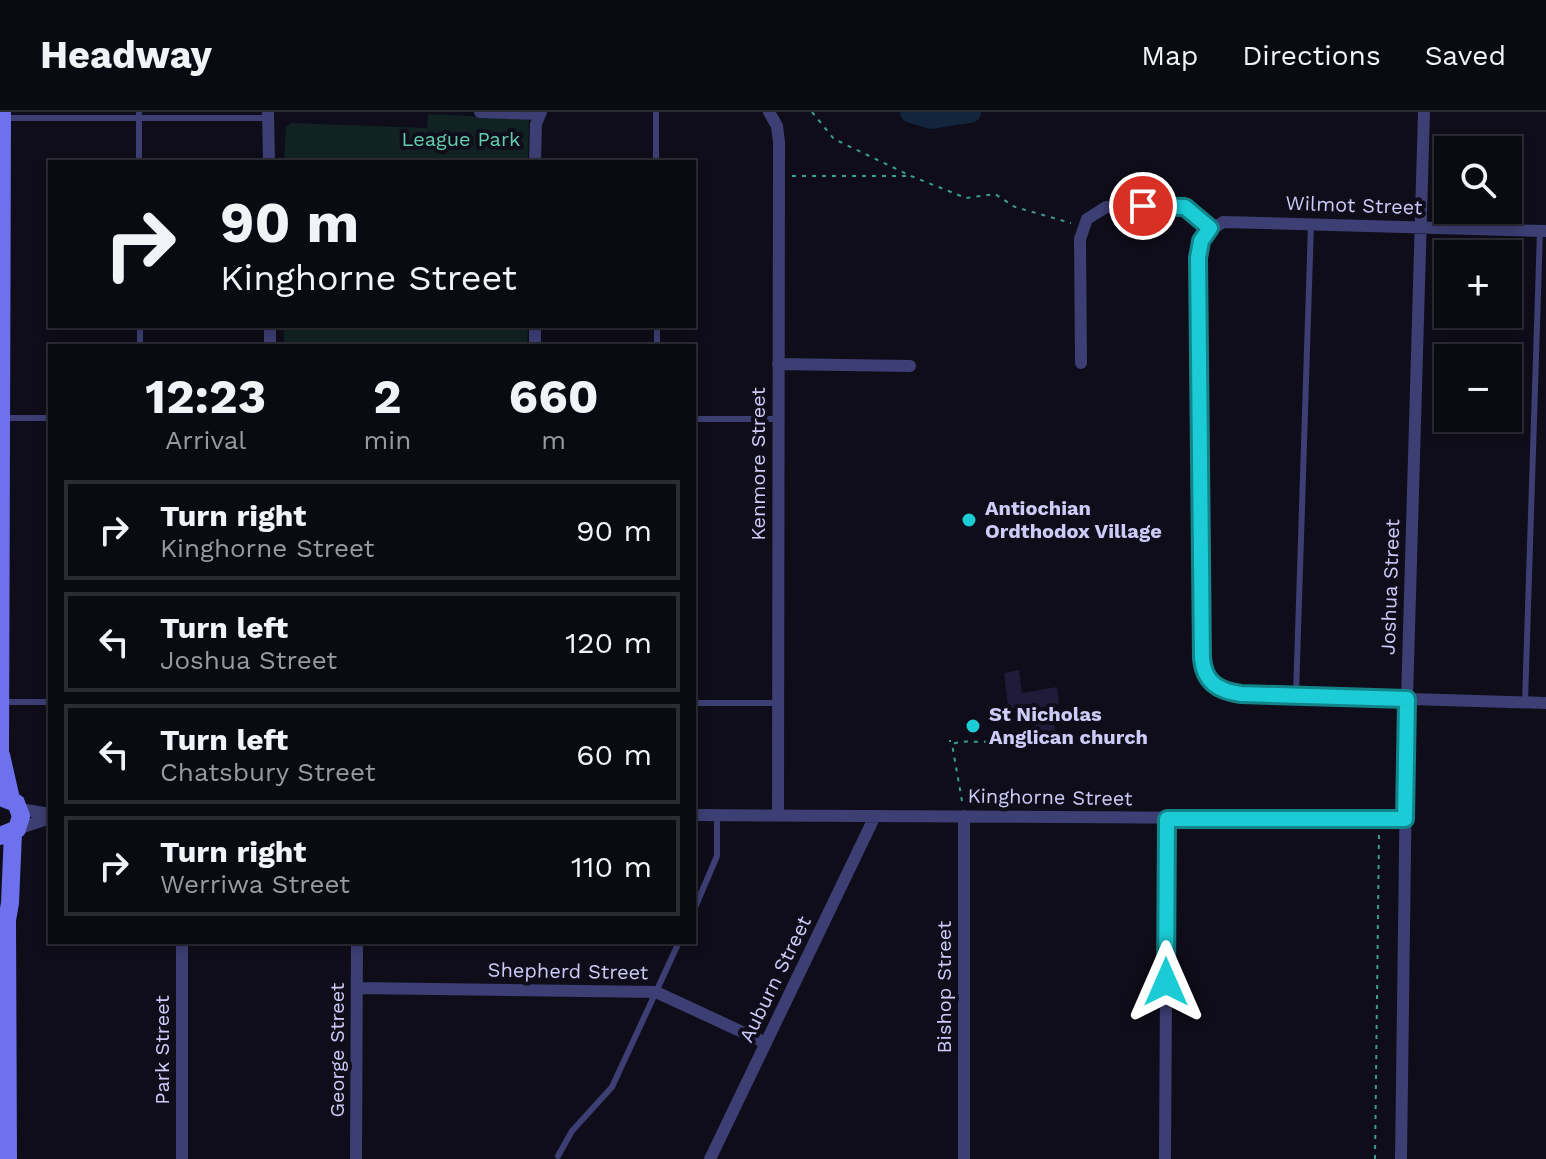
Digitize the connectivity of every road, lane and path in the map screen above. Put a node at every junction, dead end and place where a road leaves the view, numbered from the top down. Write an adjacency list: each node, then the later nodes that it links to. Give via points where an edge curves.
1 (480, 112): 5 (street)
2 (656, 112): 13 (lane)
3 (812, 112): 15 (path, via 834,139)
4 (1424, 112): 18 (street, Joshua Street)
5 (540, 113): 12 (street)
6 (771, 113): 14 (street, Kenmore Street, via 777,126)
7 (2, 115): 8 (lane); 21 (main road)
8 (139, 115): 9 (lane); 10 (lane)
9 (268, 115): 11 (street)
10 (139, 160)
11 (269, 160)
12 (535, 160)
13 (656, 160)
14 (778, 176): 15 (path); 23 (street, Kenmore Street)
15 (911, 176): 17 (path, via 966,198 995,194 1015,207)
16 (1311, 224): 18 (street, Wilmot Street); 19 (street, Wilmot Street, via 1231,221); 31 (lane)
17 (1083, 226): 19 (street, via 1106,207 1180,206); 22 (street)
18 (1419, 227): 20 (street, Wilmot Street); 32 (street, Joshua Street)
19 (1210, 228): 31 (street, via 1198,258 1202,658 1209,679 1228,692)
20 (1543, 231): 35 (lane)
21 (1, 249): 25 (main road)
22 (1081, 363)
23 (778, 364): 24 (street); 28 (street, Kenmore Street)
24 (910, 366)
25 (1, 418): 26 (lane); 29 (main road)
26 (48, 418)
27 (696, 419): 28 (lane)
28 (778, 419): 37 (street, Kenmore Street)
29 (0, 436): 30 (main road)
30 (0, 625): 33 (main road)
31 (1296, 695): 32 (street)
32 (1407, 699): 35 (street); 51 (street, Joshua Street)
33 (3, 702): 34 (lane); 40 (main road)
34 (48, 702)
35 (1525, 702): 38 (street)
36 (696, 703): 37 (lane)
37 (779, 703): 46 (street, Kenmore Street)
38 (1546, 703)
39 (1004, 738): 42 (path, via 952,744)
40 (1, 758): 41 (main road)
41 (10, 801): 43 (street); 52 (main road)
42 (962, 801)
43 (48, 815)
44 (696, 815): 45 (street, Kinghorne Street)
45 (717, 815): 46 (street, Kinghorne Street); 54 (lane, via 717,856)
46 (778, 815): 47 (street, Kinghorne Street)
47 (875, 816): 48 (street, Kinghorne Street); 62 (street, Auburn Street)
48 (964, 816): 50 (street, Kinghorne Street); 68 (street, Bishop Street)
49 (48, 817): 52 (street)
50 (1167, 819): 51 (street, Kinghorne Street); 69 (street)
51 (1405, 819): 71 (street, Joshua Street)
52 (10, 833): 56 (main road)
53 (1379, 834): 70 (path)
54 (696, 898)
55 (0, 902): 56 (main road)
56 (7, 920): 64 (main road)
57 (182, 944): 65 (street, Park Street)
58 (357, 944): 60 (street, George Street)
59 (678, 944): 61 (lane)
60 (357, 988): 61 (street, Shepherd Street); 66 (street, George Street)
61 (656, 992): 62 (street, Shepherd Street); 63 (lane, via 612,1087 572,1131)
62 (766, 1043): 67 (street, Auburn Street)
63 (558, 1156)
64 (8, 1159)
65 (182, 1159)
66 (356, 1159)
67 (710, 1159)
68 (964, 1159)
69 (1165, 1159)
70 (1375, 1159)
71 (1401, 1159)

